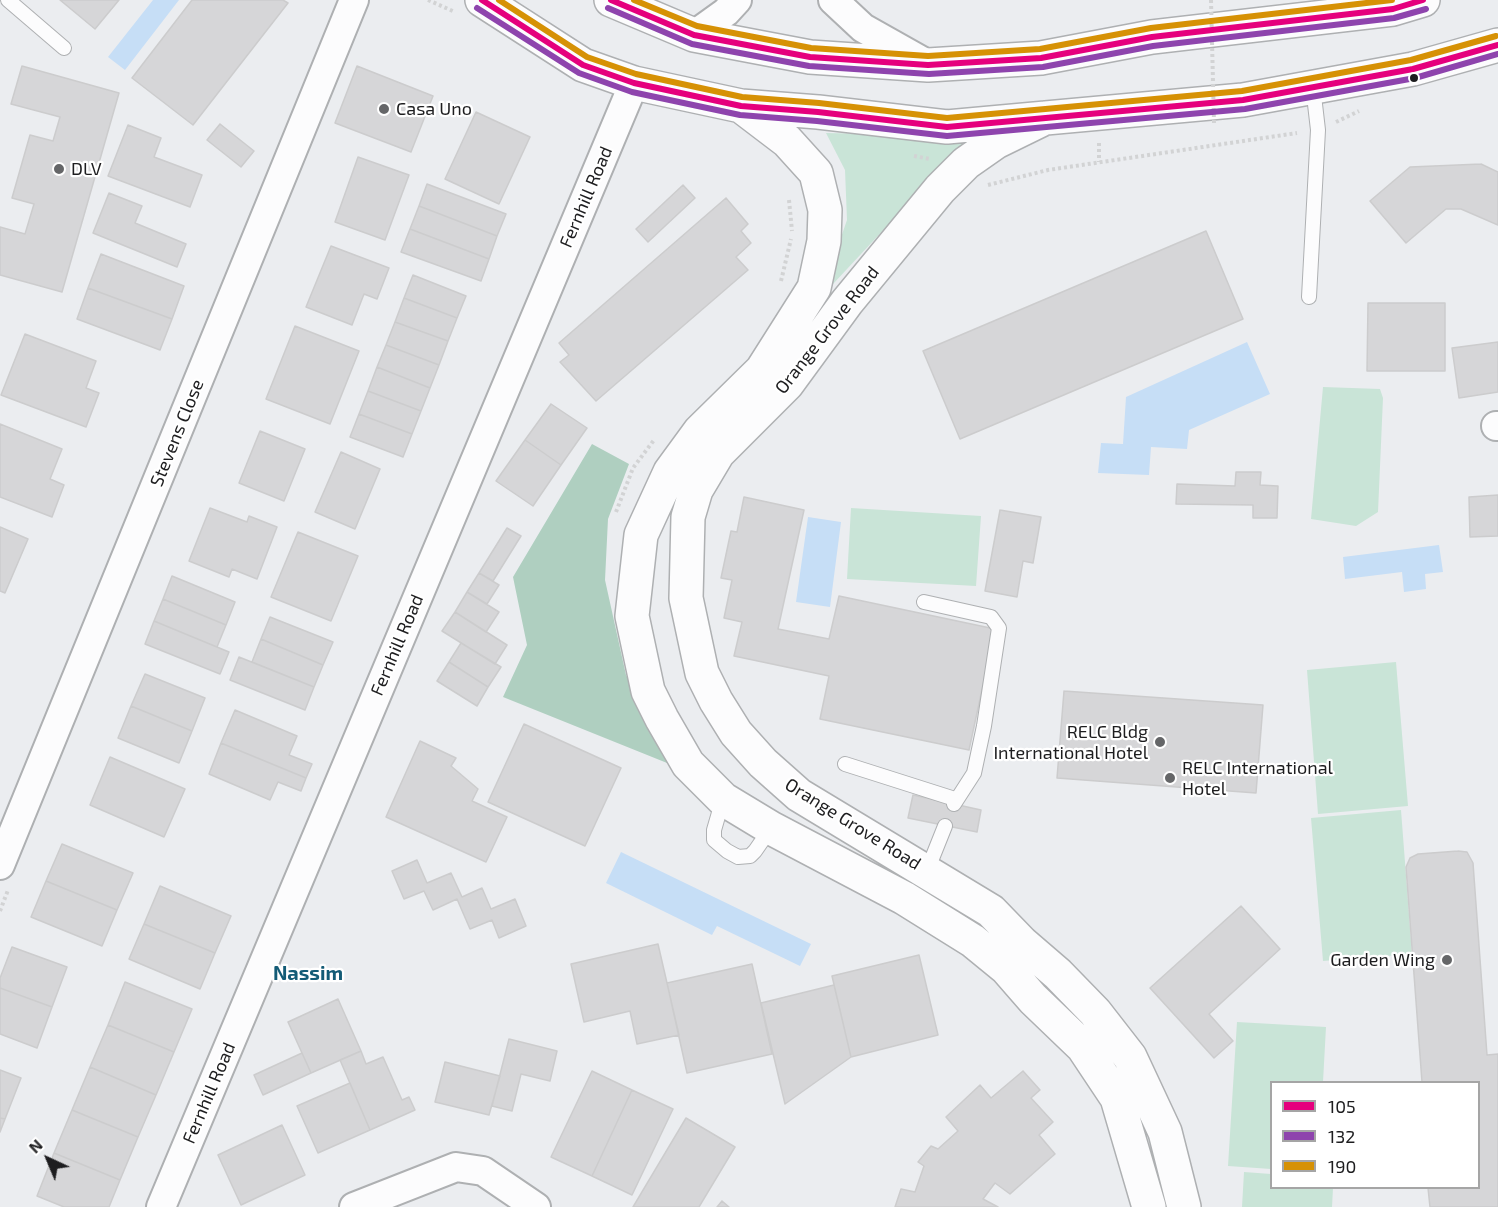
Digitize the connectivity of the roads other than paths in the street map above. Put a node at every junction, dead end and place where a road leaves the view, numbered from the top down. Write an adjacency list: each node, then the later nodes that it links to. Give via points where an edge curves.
1 (8, 0): 10 (lane)
2 (354, 0): 22 (street, Stevens Close)
3 (482, 0): 12 (street, via 583,65)
4 (611, 0): 8 (street)
5 (737, 0): 8 (street)
6 (833, 0): 11 (street, via 863,28)
7 (1423, 0): 11 (street, via 1393,9 1152,37 1041,58)
8 (694, 35): 11 (street, via 810,57)
9 (1498, 45): 13 (street, via 1413,69)
10 (64, 48)
11 (928, 65)
12 (634, 83): 14 (street); 24 (street, Fernhill Road)
13 (1312, 87): 15 (street, via 1243,100); 16 (lane, via 1318,130)
14 (741, 106): 15 (street, via 947,127); 19 (street, Orange Grove Road, via 787,141 816,173 825,210 824,241 814,288 762,370 700,431 670,472 641,535 632,616 648,691 688,764)
15 (1045, 118): 23 (street, Orange Grove Road, via 996,142 966,163 940,189 847,302 787,384 718,453 696,490 688,517 686,598 702,673 736,733 800,795)
16 (1309, 297)
17 (924, 602): 18 (lane, via 991,617 999,628 974,772 954,802)
18 (845, 764)
19 (723, 799): 21 (street, Orange Grove Road); 21 (lane, via 714,840 727,851 738,857 750,856)
20 (945, 826): 23 (lane)
21 (771, 828): 27 (street, Orange Grove Road, via 904,898 973,941 1005,968 1083,1047 1117,1098)
22 (0, 865)
23 (927, 871): 28 (street, Orange Grove Road, via 991,911 1088,1004 1130,1057 1165,1132)
24 (161, 1207)
25 (354, 1207): 26 (street, via 456,1167 483,1171)
26 (536, 1207)
27 (1149, 1207)
28 (1184, 1207)

